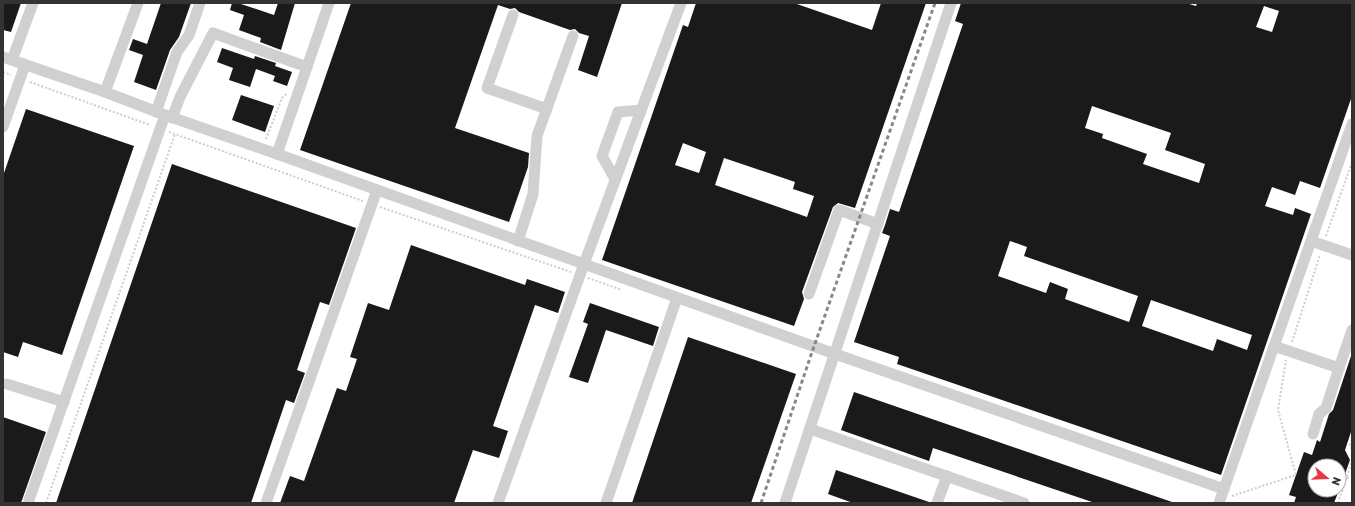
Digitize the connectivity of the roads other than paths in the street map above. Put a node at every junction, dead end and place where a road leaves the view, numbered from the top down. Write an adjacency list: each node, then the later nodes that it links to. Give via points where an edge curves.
1 (33, 3): 9 (lane)
2 (138, 3): 12 (lane)
3 (200, 3): 15 (lane, via 189,35 177,52)
4 (329, 3): 11 (lane)
5 (681, 3): 14 (lane)
6 (951, 3): 22 (lane)
7 (513, 15): 13 (lane, via 488,88)
8 (573, 36): 13 (lane)
9 (7, 59): 10 (lane)
10 (25, 65): 12 (lane); 17 (lane)
11 (307, 67): 15 (lane, via 213,33 180,97); 19 (lane)
12 (105, 92): 15 (lane)
13 (547, 109): 23 (lane, via 537,136 533,194)
14 (641, 110): 20 (lane); 20 (lane, via 618,112 602,156)
15 (164, 115): 19 (lane); 34 (lane)
16 (1352, 124): 18 (lane)
17 (3, 127)
18 (1349, 143): 24 (lane)
19 (277, 154): 21 (lane)
20 (615, 179): 26 (lane)
21 (377, 190): 23 (lane); 40 (lane)
22 (878, 224): 27 (lane, via 839,210); 31 (lane)
23 (518, 241): 26 (lane)
24 (1311, 241): 25 (lane); 30 (lane)
25 (1352, 255)
26 (584, 264): 28 (lane); 41 (lane)
27 (809, 294)
28 (677, 298): 31 (lane); 42 (lane)
29 (1352, 330): 32 (lane)
30 (1274, 346): 32 (lane); 38 (lane)
31 (835, 354): 35 (lane); 38 (lane)
32 (1339, 368): 36 (lane, via 1326,408 1319,414)
33 (7, 384): 34 (lane)
34 (64, 402): 39 (lane)
35 (810, 429): 37 (lane); 43 (lane)
36 (1313, 434)
37 (946, 476): 44 (lane); 45 (lane)
38 (1221, 497)
39 (28, 503)
40 (266, 503)
41 (498, 503)
42 (606, 503)
43 (785, 503)
44 (937, 503)
45 (1024, 503)

